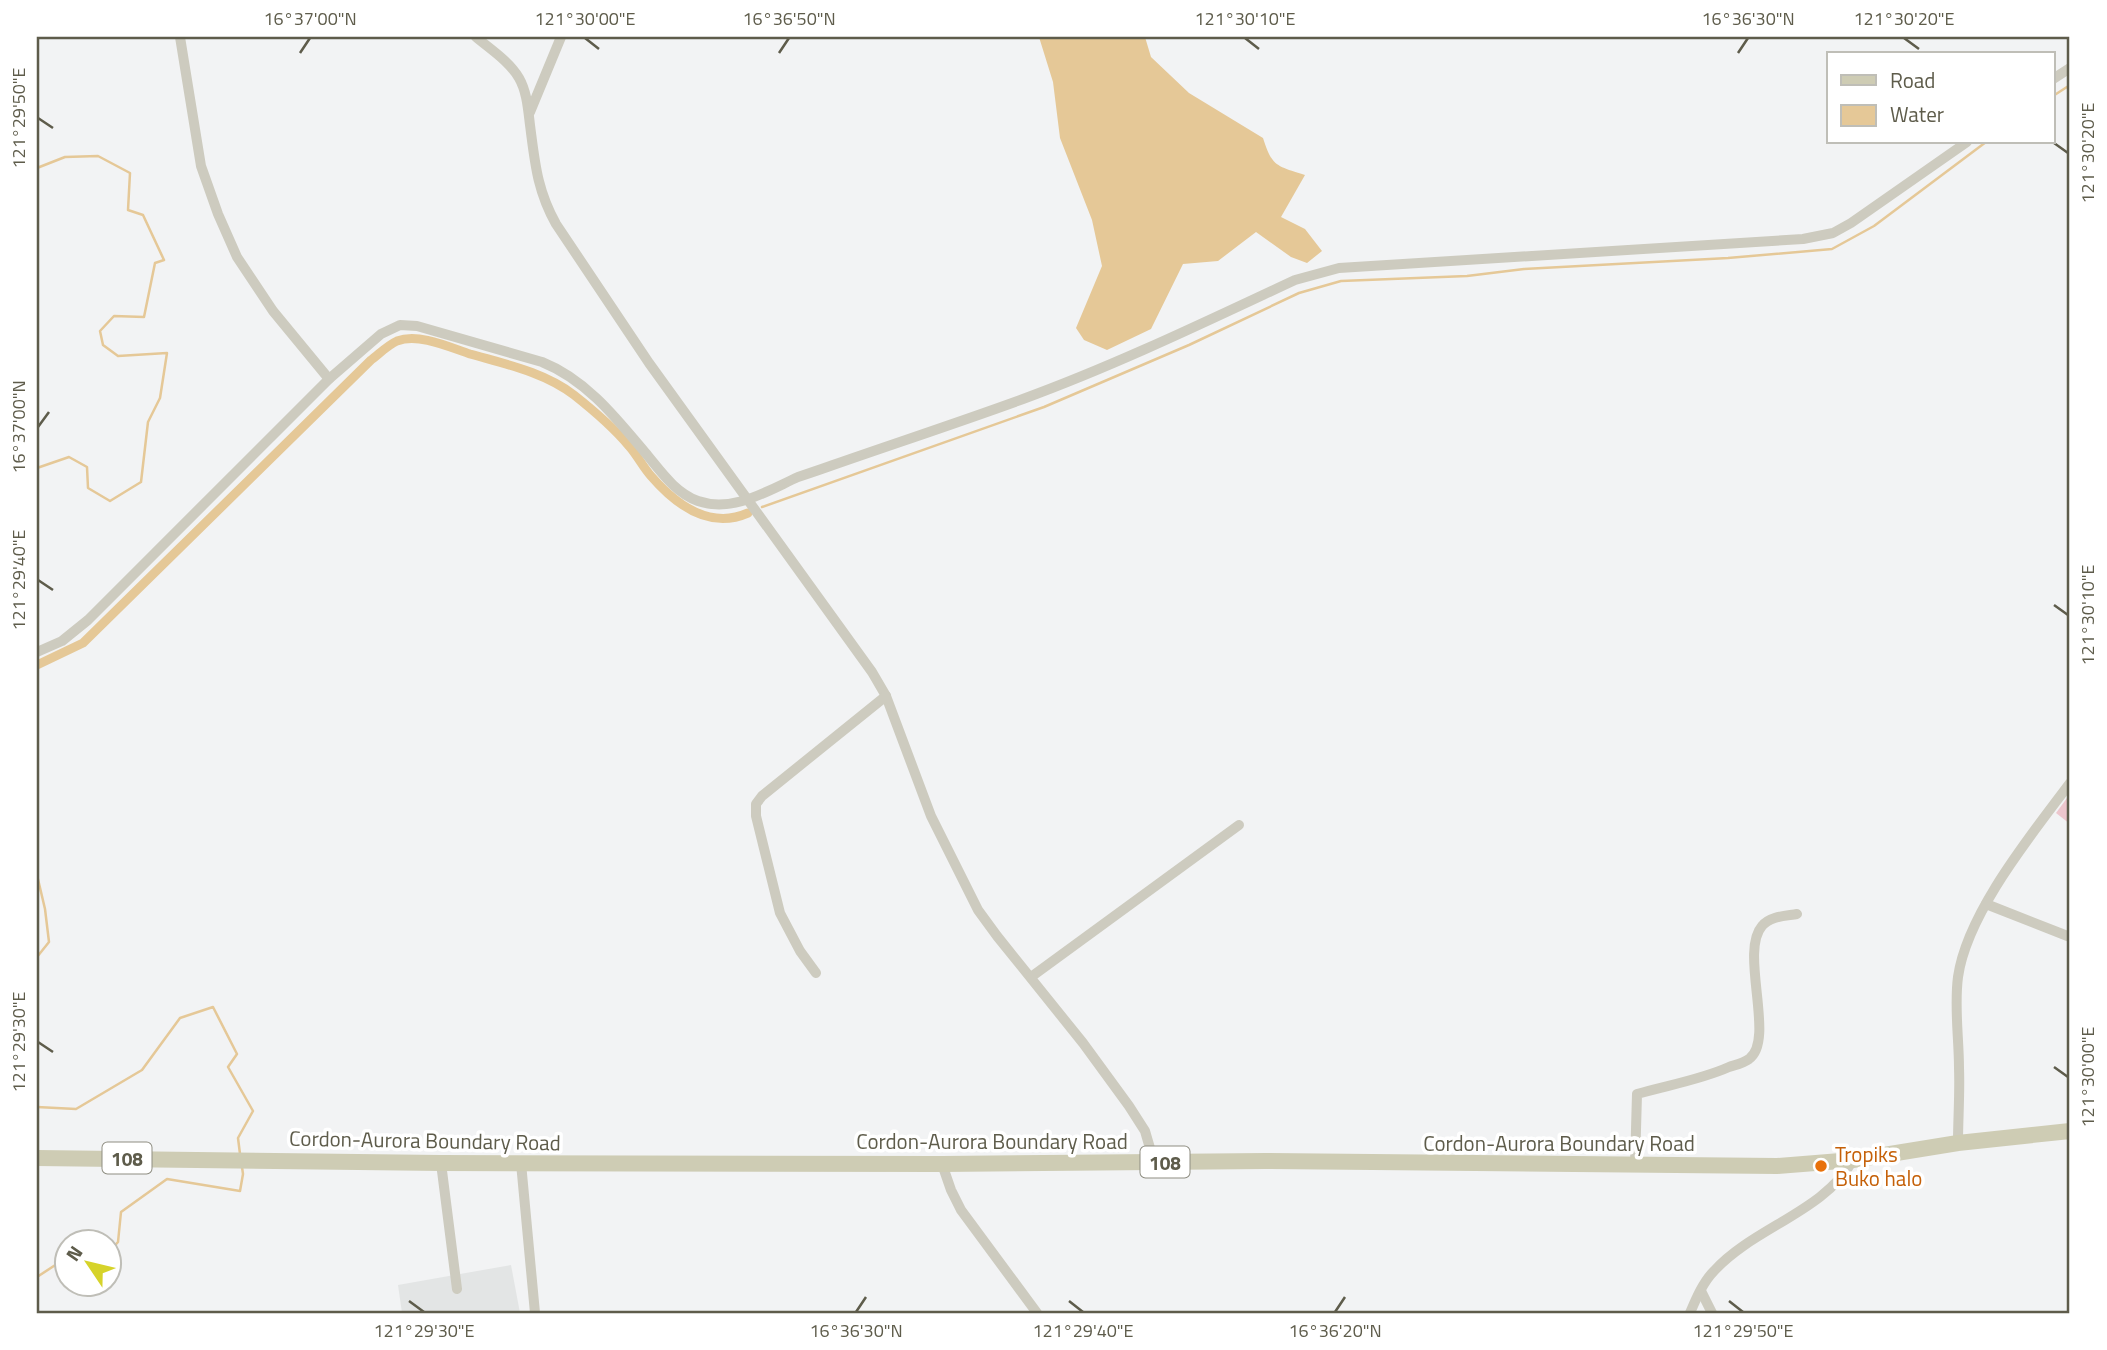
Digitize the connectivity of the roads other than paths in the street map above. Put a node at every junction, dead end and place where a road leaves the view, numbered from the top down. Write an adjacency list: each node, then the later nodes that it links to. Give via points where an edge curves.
1 (180, 37): 8 (street, via 201,166 218,214 237,257 273,311)
2 (476, 37): 6 (street, via 518,76)
3 (561, 37): 6 (street)
4 (2070, 68): 5 (street)
5 (2054, 78)
6 (529, 116): 9 (street, via 545,204 649,363)
7 (1964, 144): 9 (street, via 1833,233 1803,239 1339,268 1294,280 1024,399 802,476)
8 (329, 379): 9 (street, via 381,334 400,326 417,326 542,362 582,384 687,496 714,505); 10 (street, via 88,620)
9 (748, 500): 11 (street)
10 (37, 652)
11 (886, 696): 17 (street, via 762,796 755,808 780,913); 18 (street, via 931,816 978,910)
12 (2070, 783): 14 (street)
13 (1239, 825): 18 (street)
14 (1986, 904): 16 (street); 20 (street, via 1958,974)
15 (1797, 914): 27 (street, via 1769,920 1755,938 1758,1048 1750,1059 1709,1076 1637,1094)
16 (2070, 937)
17 (817, 973)
18 (1031, 977): 23 (street, via 1141,1123)
19 (2070, 1131): 20 (main road, Cordon-Aurora Boundary Road / 108)
20 (1958, 1143): 22 (main road, Cordon-Aurora Boundary Road / 108)
21 (37, 1158): 24 (main road, Cordon-Aurora Boundary Road / 108)
22 (1853, 1160): 27 (main road, Cordon-Aurora Boundary Road / 108, via 1777,1166); 29 (street, via 1834,1186 1734,1252)
23 (1154, 1162): 26 (main road, Cordon-Aurora Boundary Road / 108); 27 (main road, Cordon-Aurora Boundary Road / 108)
24 (440, 1163): 25 (main road, Cordon-Aurora Boundary Road / 108); 28 (street)
25 (521, 1163): 26 (main road, Cordon-Aurora Boundary Road / 108); 30 (street)
26 (942, 1164): 31 (street, via 961,1210)
27 (1635, 1165)
28 (457, 1289)
29 (1701, 1290): 32 (street); 33 (street)
30 (535, 1313)
31 (1037, 1313)
32 (1690, 1313)
33 (1712, 1313)

